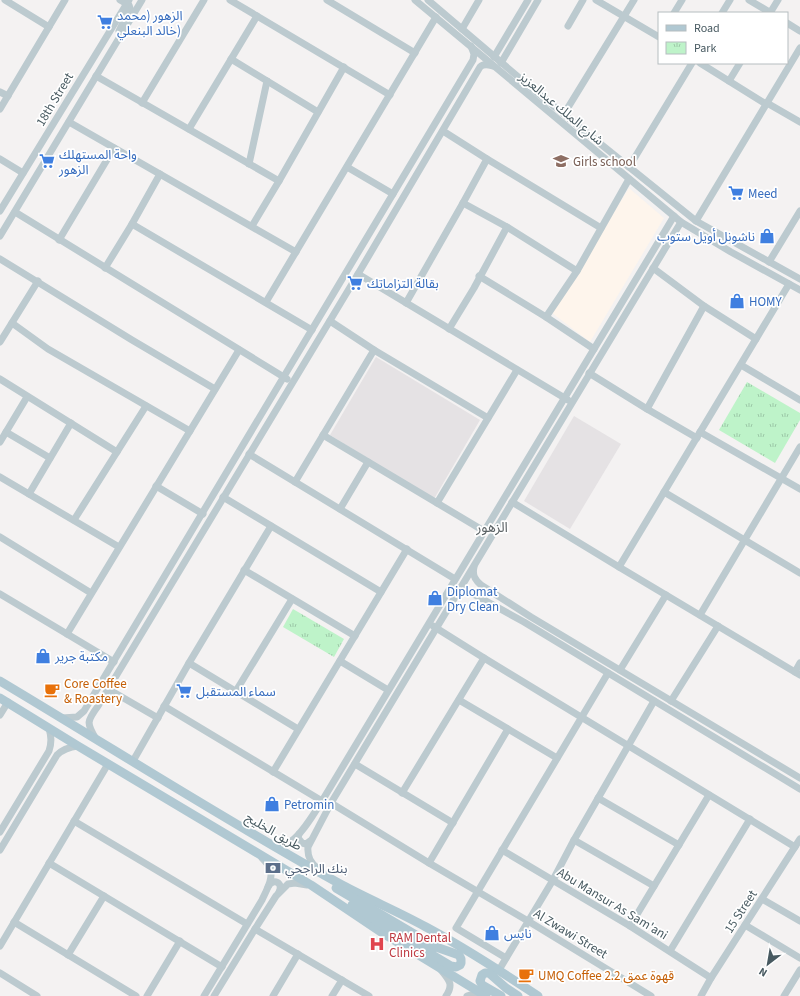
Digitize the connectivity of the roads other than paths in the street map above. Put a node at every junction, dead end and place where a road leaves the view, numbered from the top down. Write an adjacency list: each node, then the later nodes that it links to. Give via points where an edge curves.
1 (4, 0): 29 (street)
2 (65, 0): 29 (street)
3 (142, 0): 37 (street)
4 (204, 0): 51 (street)
5 (230, 0): 24 (street)
6 (327, 0): 35 (street)
7 (415, 0): 26 (street, شارع الملك عبدالعزيز)
8 (429, 0): 30 (street, شارع الملك عبدالعزيز)
9 (479, 0): 30 (street)
10 (528, 0): 36 (street)
11 (538, 0): 39 (street)
12 (583, 0): 28 (street)
13 (596, 0): 25 (street)
14 (634, 0): 25 (street)
15 (682, 0): 20 (street)
16 (730, 0): 21 (street)
17 (749, 0): 22 (street)
18 (778, 0): 23 (street)
19 (125, 1): 37 (street, via 130,8); 66 (street, 18th Street)
20 (675, 12)
21 (723, 12)
22 (769, 12)
23 (772, 12)
24 (258, 16): 38 (street); 44 (street)
25 (624, 16): 32 (street); 55 (street)
26 (436, 17): 33 (street, شارع الملك عبدالعزيز); 35 (street)
27 (788, 24): 31 (street)
28 (568, 26)
29 (49, 27): 50 (street)
30 (462, 29): 36 (street, شارع الملك عبدالعزيز)
31 (800, 30)
32 (658, 36)
33 (471, 46): 43 (street, شارع الملك عبدالعزيز); 70 (street, via 473,60)
34 (800, 48): 52 (street)
35 (415, 53): 49 (street)
36 (494, 57): 39 (street, شارع الملك عبدالعزيز)
37 (107, 58): 45 (street)
38 (232, 59): 46 (street); 58 (street)
39 (501, 63): 55 (street, شارع الملك عبدالعزيز)
40 (691, 64): 65 (street)
41 (702, 64): 47 (street)
42 (739, 64): 47 (street)
43 (493, 66): 59 (street, via 486,64 480,67); 68 (street, شارع الملك عبدالعزيز)
44 (344, 67): 49 (street); 54 (street)
45 (96, 76): 51 (street); 56 (street)
46 (268, 81): 54 (street); 63 (street)
47 (729, 81): 52 (street)
48 (0, 92): 50 (street)
49 (390, 95): 64 (street)
50 (8, 96): 53 (street)
51 (142, 103): 58 (street)
52 (766, 103): 57 (street); 76 (street)
53 (0, 109)
54 (318, 112): 69 (street)
55 (564, 114): 65 (street, شارع الملك عبدالعزيز)
56 (69, 122): 60 (street); 74 (street)
57 (800, 122)
58 (189, 130): 63 (street)
59 (443, 131): 62 (street); 90 (street)
60 (114, 148): 67 (street); 83 (street)
61 (0, 159): 66 (street)
62 (487, 160): 71 (street); 81 (street)
63 (249, 164): 69 (street)
64 (347, 167): 70 (street); 84 (street)
65 (629, 167): 76 (street, شارع الملك عبدالعزيز)
66 (23, 173): 72 (street, 18th Street)
67 (160, 174): 78 (street); 79 (street)
68 (629, 179): 75 (street, شارع الملك عبدالعزيز); 81 (street)
69 (279, 181): 79 (street)
70 (394, 194): 103 (street)
71 (463, 203): 80 (street); 97 (street)
72 (0, 211)
73 (800, 211): 86 (street)
74 (15, 212): 82 (street); 83 (street)
75 (674, 216): 77 (street, شارع الملك عبدالعزيز); 106 (street)
76 (696, 221): 86 (street, شارع الملك عبدالعزيز)
77 (681, 222): 88 (street); 94 (street, شارع الملك عبدالعزيز)
78 (132, 224): 87 (street); 96 (street)
79 (252, 226): 84 (street)
80 (507, 228): 89 (street); 91 (street)
81 (601, 228): 89 (street)
82 (0, 236)
83 (59, 240): 87 (street)
84 (296, 252): 96 (street)
85 (0, 258): 93 (street)
86 (769, 262): 92 (street, شارع الملك عبدالعزيز)
87 (105, 268): 107 (street)
88 (652, 268): 98 (street); 111 (street)
89 (577, 271): 99 (street)
90 (358, 274): 97 (street); 100 (street)
91 (480, 276): 99 (street); 102 (street)
92 (800, 279)
93 (38, 281): 101 (street); 115 (street)
94 (789, 284): 95 (street, شارع الملك عبدالعزيز); 104 (street)
95 (800, 290)
96 (266, 302): 103 (street)
97 (406, 303): 102 (street)
98 (704, 306): 104 (street); 121 (street)
99 (546, 317): 106 (street)
100 (330, 321): 108 (street); 114 (street)
101 (12, 323): 105 (street); 120 (street, via 48,349)
102 (449, 329): 110 (street)
103 (312, 330): 112 (street)
104 (756, 339): 109 (street)
105 (0, 342)
106 (594, 349): 117 (street)
107 (239, 350): 112 (street); 115 (street)
108 (374, 350): 122 (street); 126 (street)
109 (741, 365): 118 (street); 127 (street)
110 (517, 370): 117 (street); 122 (street)
111 (589, 373): 119 (street); 121 (street)
112 (284, 377): 114 (street); 145 (street)
113 (0, 380): 116 (street)
114 (292, 382): 131 (street)
115 (216, 389): 124 (street)
116 (28, 396): 123 (street); 125 (street)
117 (564, 397): 119 (street); 148 (street)
118 (800, 400)
119 (572, 402): 142 (street)
120 (146, 406): 124 (street); 130 (street)
121 (646, 409): 127 (street)
122 (488, 418): 143 (street)
123 (71, 423): 130 (street); 132 (street)
124 (190, 431): 137 (street)
125 (6, 432): 128 (street); 132 (street)
126 (323, 435): 133 (street); 136 (street)
127 (699, 435): 135 (street); 139 (street)
128 (0, 442)
129 (800, 447): 135 (street)
130 (117, 452): 146 (street)
131 (249, 454): 136 (street); 141 (street)
132 (50, 458): 140 (street)
133 (368, 462): 143 (street); 144 (street)
134 (0, 477): 140 (street)
135 (781, 479): 138 (street); 150 (street)
136 (295, 482): 144 (street)
137 (156, 486): 145 (street); 151 (street)
138 (800, 489)
139 (664, 492): 150 (street); 154 (street)
140 (29, 494): 146 (street)
141 (223, 497): 147 (street); 181 (street)
142 (512, 502): 153 (street); 154 (street)
143 (437, 503): 148 (street)
144 (340, 509): 152 (street)
145 (203, 514): 173 (street)
146 (74, 520): 151 (street)
147 (271, 526): 155 (street); 159 (street)
148 (484, 531): 157 (street)
149 (0, 537): 160 (street)
150 (745, 540): 156 (street); 167 (street)
151 (119, 547): 160 (street)
152 (407, 549): 157 (street); 159 (street)
153 (474, 565): 158 (street, via 475,578); 165 (street)
154 (619, 567): 164 (street)
155 (244, 570): 166 (street); 175 (street)
156 (800, 573)
157 (455, 579): 162 (street)
158 (481, 585): 163 (street, via 474,586 472,590); 177 (street)
159 (381, 592): 171 (street)
160 (91, 593): 170 (street)
161 (0, 594): 170 (street)
162 (446, 594): 169 (street, via 442,609 433,623); 183 (street)
163 (475, 595): 165 (street, via 463,592); 178 (street)
164 (666, 595): 167 (street); 177 (street)
165 (455, 597): 169 (street)
166 (292, 598): 171 (street); 184 (street)
167 (700, 615): 168 (street)
168 (718, 626): 179 (street); 189 (street)
169 (436, 628): 172 (street); 204 (street)
170 (67, 634): 173 (street)
171 (354, 636): 174 (street)
172 (484, 658): 187 (street); 192 (street)
173 (114, 662): 182 (street)
174 (340, 662): 183 (street); 196 (street)
175 (189, 663): 184 (street); 190 (street)
176 (800, 663): 179 (street)
177 (620, 670): 189 (street)
178 (608, 673): 188 (street); 192 (street)
179 (797, 673)
180 (0, 681): 193 (main road, طريق الخليج)
181 (108, 689): 186 (street); 194 (street)
182 (97, 690): 186 (street); 193 (street, via 81,715)
183 (388, 690): 211 (street)
184 (236, 692): 196 (street)
185 (4, 700): 191 (street); 195 (main road)
186 (102, 700): 198 (street, via 89,723)
187 (459, 700): 197 (street); 208 (street)
188 (654, 701): 200 (street); 207 (street)
189 (671, 701): 206 (street)
190 (164, 706): 194 (street); 205 (street)
191 (0, 715)
192 (582, 717): 200 (street); 201 (street)
193 (61, 718): 198 (main road, طريق الخليج)
194 (158, 718): 202 (street)
195 (49, 728): 199 (main road); 216 (street, via 52,737 49,751)
196 (298, 729): 205 (street)
197 (508, 729): 201 (street); 215 (street)
198 (96, 739): 202 (main road, طريق الخليج)
199 (78, 746): 203 (main road); 224 (street, via 68,748 57,755)
200 (629, 746): 209 (street); 210 (street)
201 (557, 758): 225 (street)
202 (133, 761): 221 (main road, طريق الخليج)
203 (108, 764): 214 (street); 227 (main road)
204 (354, 764): 208 (street); 212 (street)
205 (273, 772): 211 (street)
206 (800, 778)
207 (800, 789)
208 (402, 793): 215 (street)
209 (709, 795): 213 (street); 222 (street)
210 (598, 798): 219 (street); 222 (street)
211 (322, 801): 217 (street)
212 (331, 803): 220 (street); 229 (street, Al Zwawi Street)
213 (750, 819): 223 (street); 249 (street)
214 (74, 821): 228 (street); 243 (street)
215 (453, 823): 229 (street)
216 (0, 832)
217 (299, 834): 220 (street, via 298,838 302,843); 221 (street, via 286,844)
218 (800, 839): 223 (street, 15 Street)
219 (574, 840): 232 (street); 234 (street)
220 (310, 841): 230 (street, via 308,854)
221 (269, 844): 226 (main road, طريق الخليج)
222 (679, 845): 234 (street)
223 (795, 847): 239 (street, 15 Street)
224 (0, 850)
225 (502, 850): 232 (street, Abu Mansur As Sam'ani); 236 (street)
226 (284, 852): 230 (main road, طريق الخليج); 231 (main road, via 306,870 354,899 436,947 458,955 461,959 460,965 451,966 322,887)
227 (259, 854): 231 (main road); 235 (street, via 270,869)
228 (49, 863): 238 (street); 242 (street)
229 (429, 863): 236 (street, Al Zwawi Street)
230 (320, 872): 256 (main road, طريق الخليج, via 427,928)
231 (292, 874): 233 (main road)
232 (553, 880): 240 (street); 245 (street, Abu Mansur As Sam'ani)
233 (310, 886): 237 (street, via 291,883); 255 (main road)
234 (654, 886): 245 (street)
235 (268, 888): 237 (street, via 271,882 275,881 281,888); 243 (street)
236 (477, 892): 240 (street, Al Zwawi Street); 252 (street, via 456,928)
237 (278, 894): 246 (street)
238 (104, 896): 247 (street); 251 (street)
239 (762, 898): 241 (street); 244 (street, 15 Street)
240 (528, 921): 252 (street); 276 (street, Al Zwawi Street)
241 (800, 921)
242 (14, 922): 248 (street); 251 (street)
243 (247, 924): 254 (street)
244 (745, 924): 253 (street); 259 (street, 15 Street)
245 (630, 926): 249 (street, Abu Mansur As Sam'ani)
246 (255, 928): 250 (street); 265 (street)
247 (180, 942): 254 (street); 263 (street)
248 (0, 946)
249 (670, 951): 259 (street, Abu Mansur As Sam'ani)
250 (298, 954): 260 (street); 266 (street)
251 (68, 955): 262 (street)
252 (506, 958): 256 (street)
253 (800, 958)
254 (222, 967): 264 (street)
255 (438, 967): 269 (street, via 450,982); 272 (main road)
256 (499, 970): 275 (main road, طريق الخليج)
257 (800, 970): 278 (street)
258 (0, 973): 261 (street)
259 (712, 978): 277 (street, 15 Street)
260 (342, 980): 267 (street); 268 (street)
261 (37, 996)
262 (136, 996)
263 (147, 996)
264 (204, 996)
265 (214, 996)
266 (274, 996)
267 (332, 996)
268 (369, 996)
269 (446, 996)
270 (467, 996): 271 (street)
271 (476, 996)
272 (486, 996)
273 (501, 996): 274 (main road, via 480,983 483,974 489,973)
274 (518, 996)
275 (538, 996)
276 (651, 996)
277 (701, 996)
278 (784, 996)

